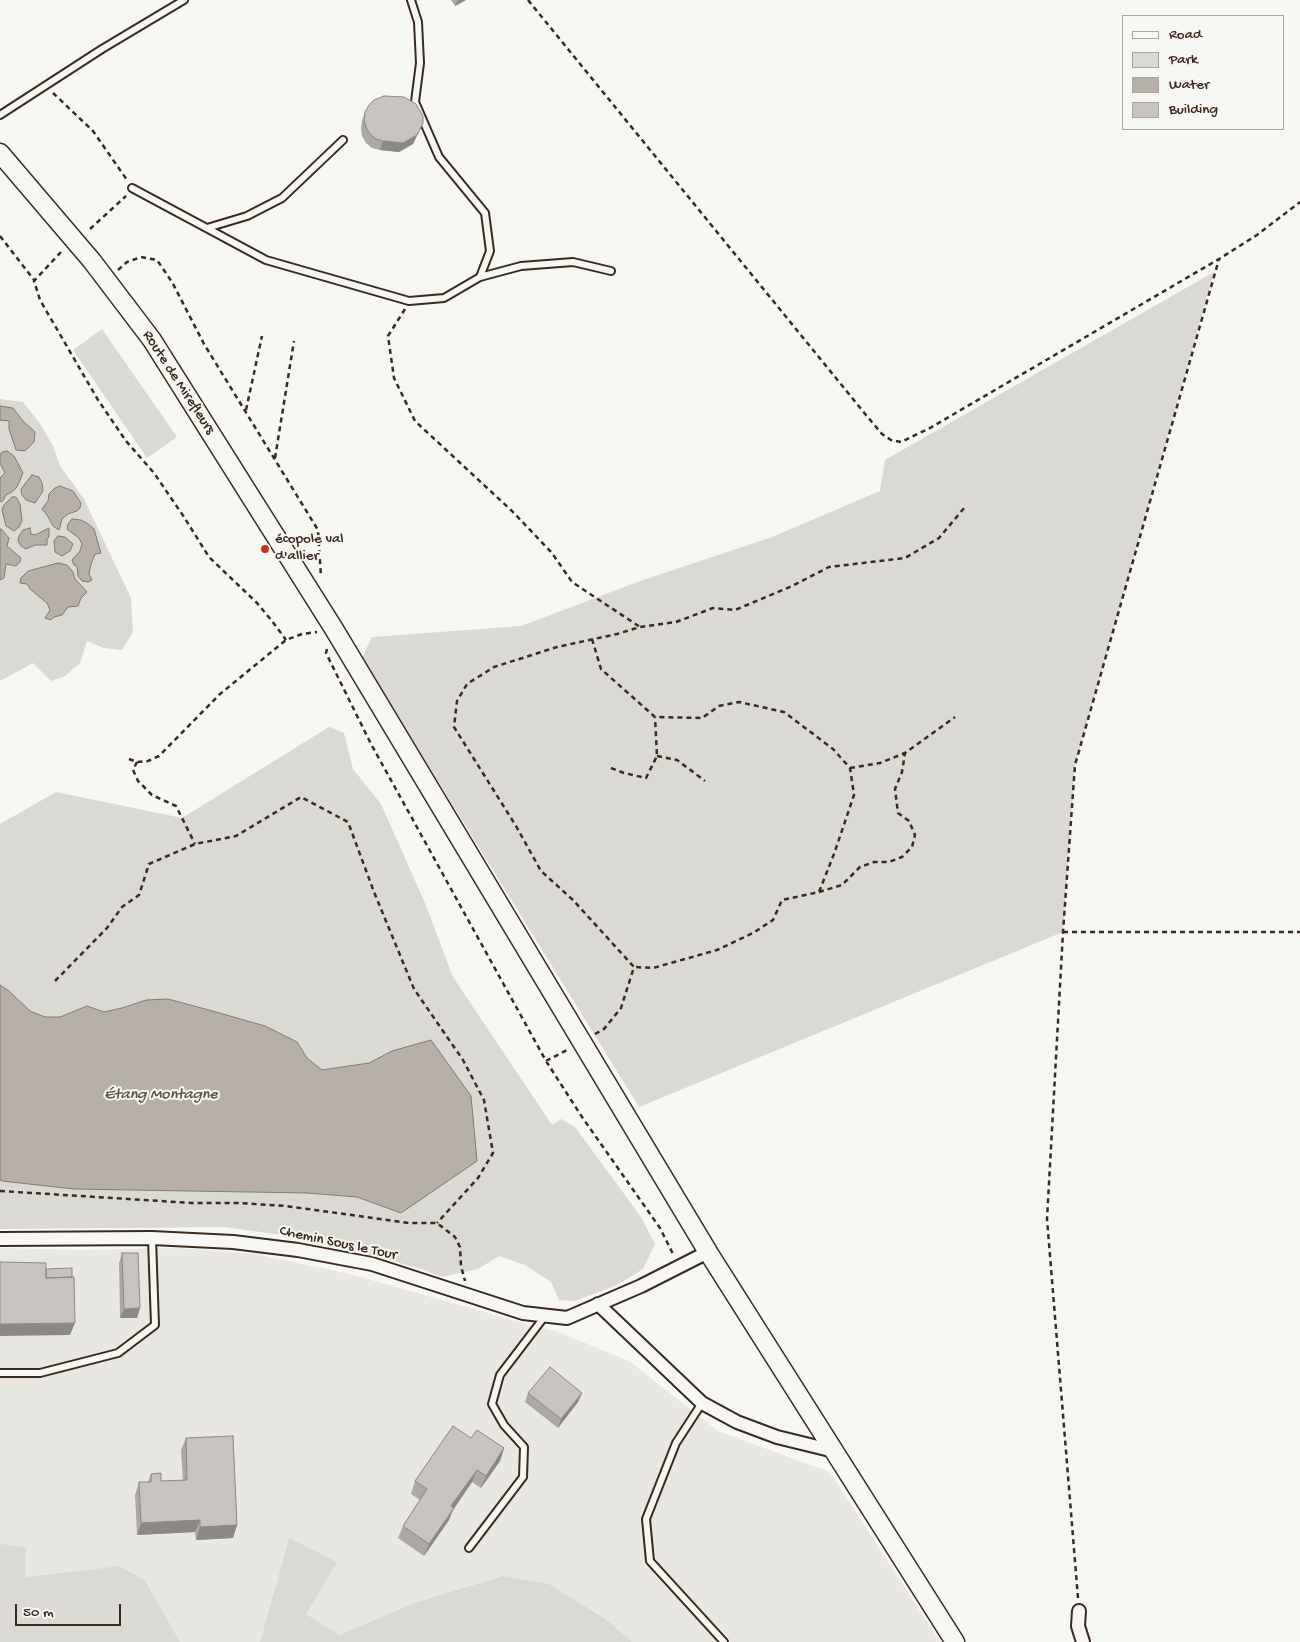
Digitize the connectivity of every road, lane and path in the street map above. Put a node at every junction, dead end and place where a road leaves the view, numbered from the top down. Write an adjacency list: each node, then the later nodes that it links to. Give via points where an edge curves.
1 (184, 0): 4 (lane)
2 (411, 0): 16 (lane, via 418,22 420,63 415,102 439,156 485,213 490,251)
3 (528, 0): 14 (path, via 882,434 891,440 902,442 930,428)
4 (45, 86): 5 (lane); 8 (path, via 93,131)
5 (0, 114)
6 (343, 140): 10 (lane, via 282,198 247,216)
7 (0, 153): 17 (street, Route de Mirefleurs)
8 (132, 188): 10 (lane); 11 (path)
9 (1300, 202): 14 (path)
10 (207, 228): 19 (lane, via 266,260)
11 (90, 229)
12 (0, 236): 18 (path)
13 (61, 252): 18 (path)
14 (1219, 259): 41 (path, via 1075,765)
15 (611, 271): 16 (lane, via 573,262 521,266)
16 (480, 277): 19 (lane, via 444,298)
17 (107, 280): 22 (path, via 126,262 141,257 157,260); 27 (street, Route de Mirefleurs, via 152,340)
18 (34, 281): 29 (path, via 40,300 98,400 126,441 154,473 208,557 257,603)
19 (409, 301): 26 (path, via 388,336 394,378 415,421 512,511 552,553 572,582)
20 (262, 336): 22 (path)
21 (294, 341): 23 (path)
22 (246, 412): 23 (path)
23 (275, 460): 25 (path, via 318,530)
24 (965, 507): 26 (path, via 939,538 905,558 829,567 735,610 713,608 676,622)
25 (321, 584)
26 (640, 627): 28 (path)
27 (334, 629): 29 (path); 45 (street, Route de Mirefleurs); 46 (path, via 326,653 371,744)
28 (592, 639): 30 (path, via 601,669); 43 (path, via 494,667 467,684 457,701 454,727 541,871 573,900)
29 (286, 640): 35 (path, via 220,694 158,756 148,762)
30 (655, 717): 33 (path); 37 (path, via 702,718 719,706 739,702 784,712 833,749)
31 (955, 717): 32 (path)
32 (905, 753): 37 (path, via 880,763); 40 (path, via 895,789 898,813 909,821 915,835 912,847 902,857 889,862 874,862 860,867 842,885)
33 (657, 756): 36 (path, via 646,778); 38 (path, via 677,760)
34 (129, 758): 35 (path)
35 (137, 762): 39 (path, via 133,770 138,781 152,795 176,806)
36 (612, 768)
37 (850, 768): 40 (path, via 854,794)
38 (705, 781)
39 (194, 844): 44 (path, via 149,864 139,895 122,907 107,928); 48 (path, via 236,836 301,797 348,822 414,989 463,1060 484,1100 494,1153 478,1178)
40 (819, 892): 43 (path, via 782,900 773,920 716,950 653,968)
41 (1063, 932): 42 (path); 60 (path, via 1047,1219)
42 (1300, 932)
43 (634, 967): 45 (path, via 621,1008 604,1029)
44 (55, 981)
45 (582, 1043): 46 (path); 51 (street, Route de Mirefleurs)
46 (546, 1061): 52 (path, via 660,1228)
47 (0, 1191): 48 (path, via 286,1206 409,1223)
48 (437, 1223): 53 (path, via 455,1236 460,1247)
49 (0, 1238): 50 (street, Chemin Sous le Tour)
50 (152, 1238): 53 (street, Chemin Sous le Tour, via 233,1242 298,1250 372,1264); 56 (lane, via 155,1325 118,1354 40,1373)
51 (708, 1252): 52 (street, Chemin Sous le Tour); 58 (street, Route de Mirefleurs)
52 (679, 1266): 54 (street, Chemin Sous le Tour)
53 (468, 1295): 55 (street, Chemin Sous le Tour, via 523,1313)
54 (598, 1304): 55 (street, Chemin Sous le Tour, via 567,1318); 57 (street)
55 (546, 1316): 59 (lane, via 500,1375 492,1404 504,1426 524,1447 523,1478)
56 (0, 1373)
57 (702, 1403): 58 (street, via 737,1422 777,1437); 61 (lane, via 676,1443 646,1519 650,1561)
58 (834, 1451): 62 (street, Route de Mirefleurs)
59 (469, 1548)
60 (1079, 1612): 63 (street, via 1078,1626)
61 (724, 1642)
62 (955, 1642)
63 (1083, 1642)

